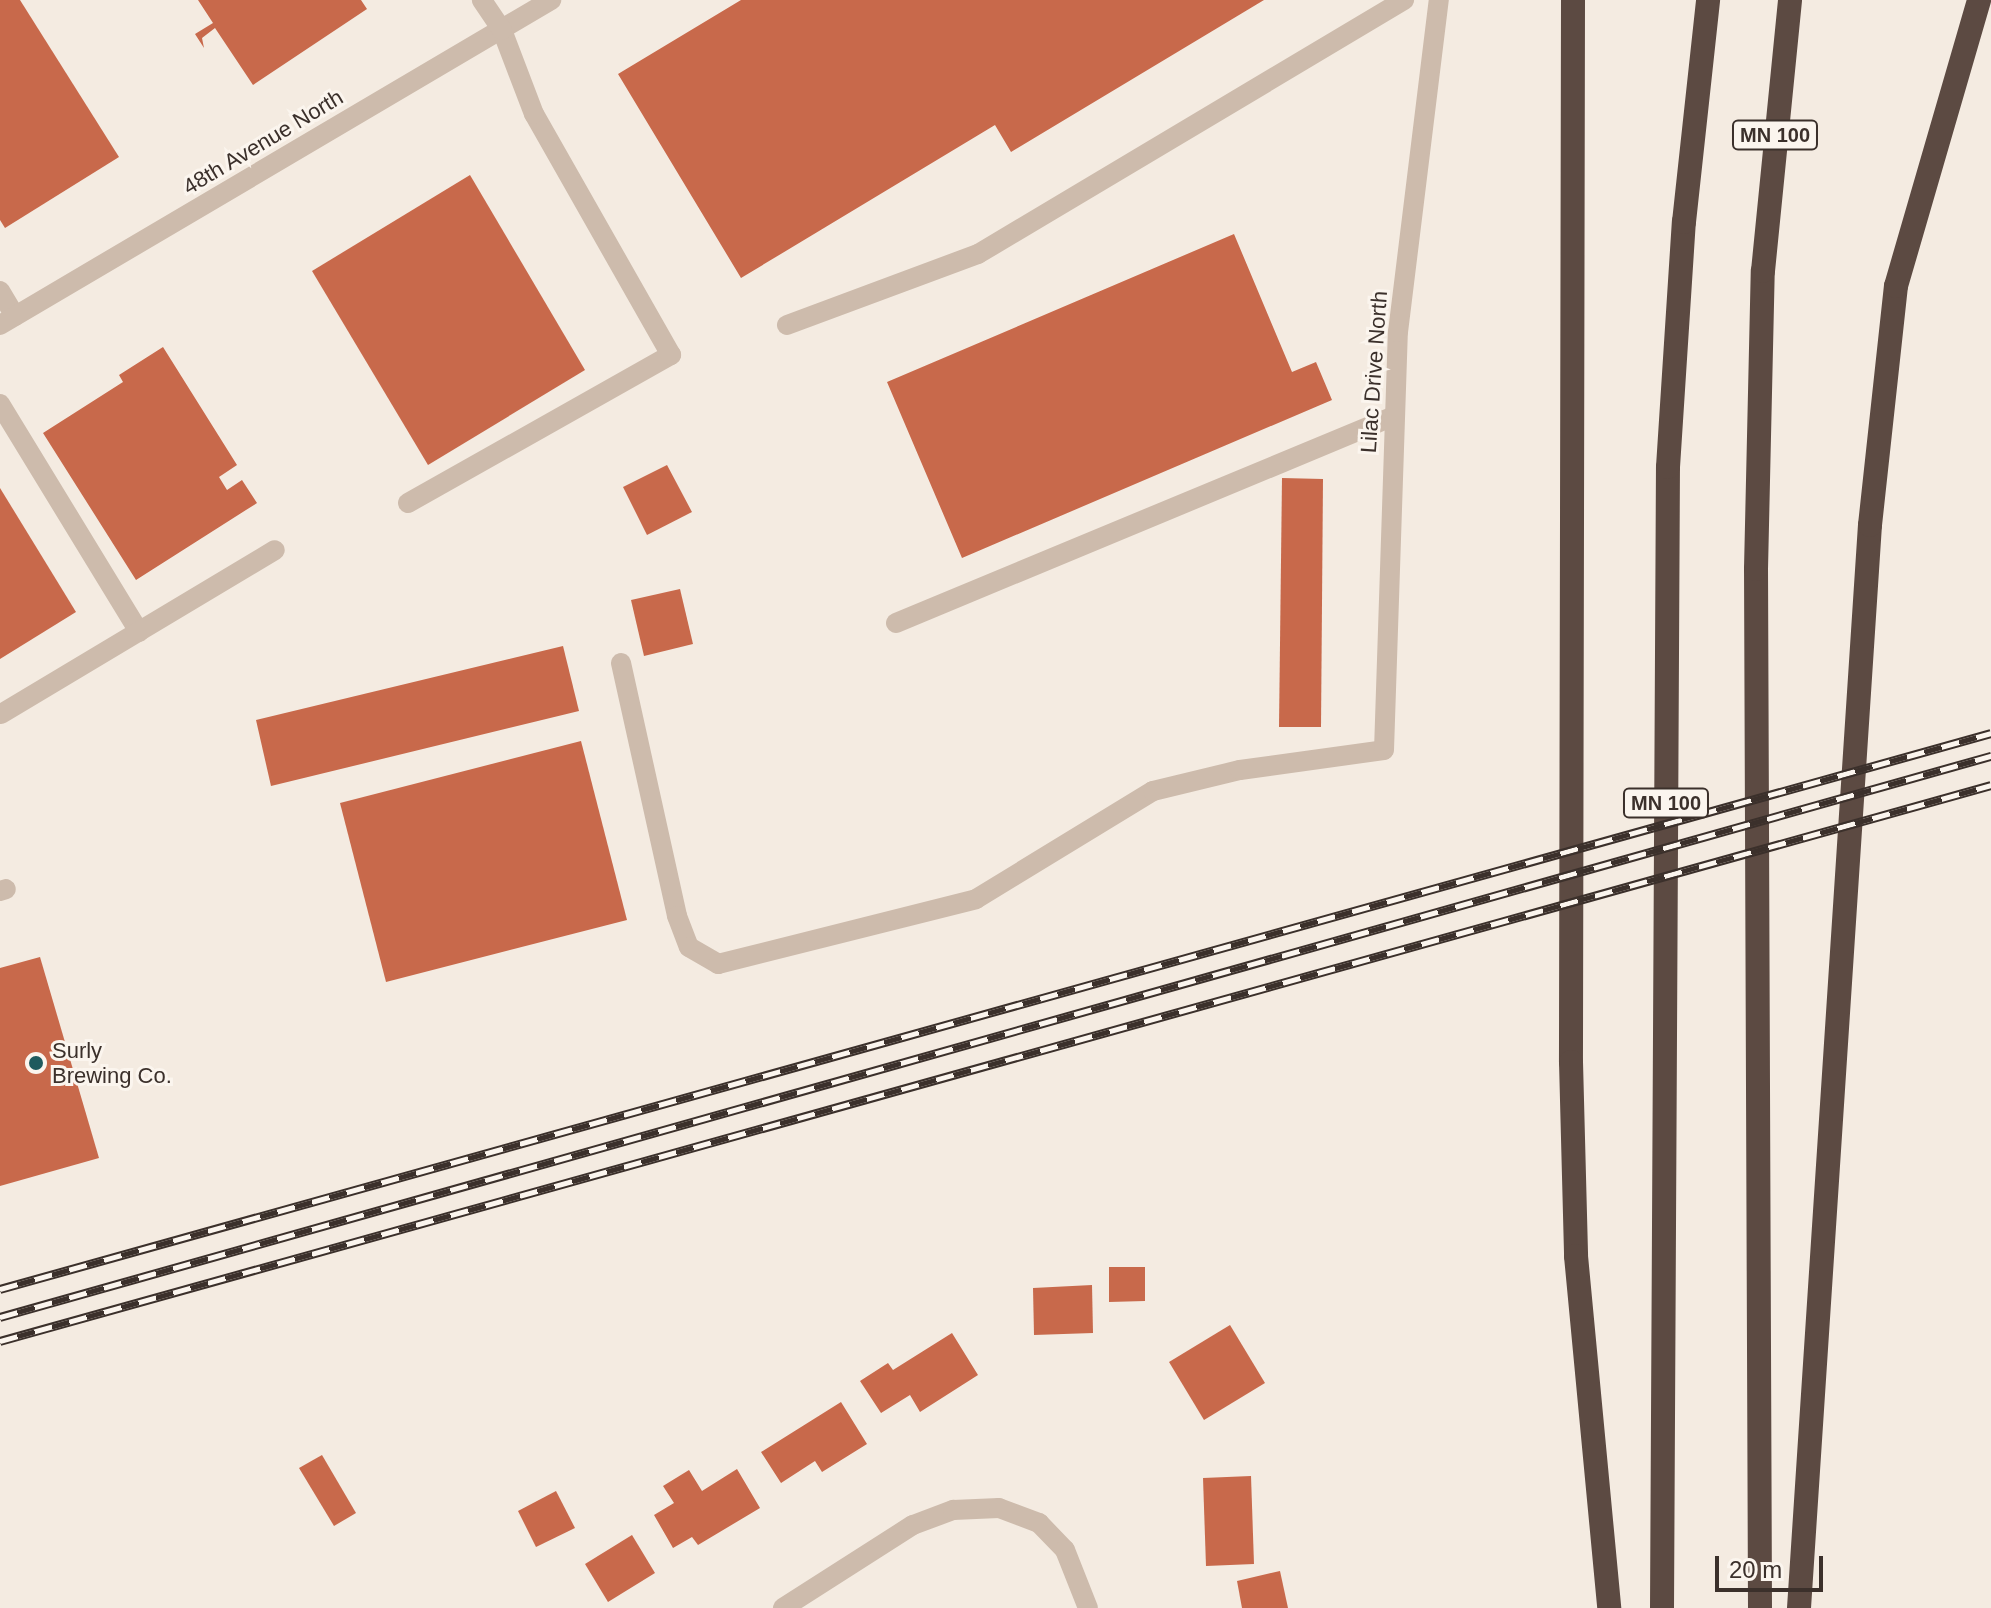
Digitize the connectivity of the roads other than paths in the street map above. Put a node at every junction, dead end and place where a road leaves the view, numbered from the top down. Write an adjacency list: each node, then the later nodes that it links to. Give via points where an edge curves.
1 (482, 0): 9 (street)
2 (551, 0): 9 (street, 48th Avenue North)
3 (1404, 0): 12 (street, via 978,254)
4 (1439, 0): 14 (street, Lilac Drive North)
5 (1573, 0): 23 (highway, via 1571,1062 1576,1256)
6 (1708, 0): 24 (highway, MN 100, via 1684,222 1668,467)
7 (1790, 0): 25 (highway, MN 100, via 1763,271 1757,553)
8 (1979, 0): 26 (highway, via 1896,286 1870,525)
9 (502, 30): 11 (street, 48th Avenue North); 15 (street, via 534,114 671,355)
10 (0, 291): 11 (street)
11 (8, 320)
12 (787, 325)
13 (0, 404): 18 (street)
14 (1394, 416): 17 (street); 19 (street, Lilac Drive North, via 1384,750 1240,770 1153,791 976,899 718,964 689,947 677,916)
15 (408, 503)
16 (275, 550): 18 (street)
17 (896, 623)
18 (139, 632): 20 (street)
19 (621, 663)
20 (1, 714)
21 (783, 1608): 22 (street, via 913,1525 953,1510 999,1508 1039,1523 1065,1550)
22 (1088, 1608)
23 (1609, 1608)
24 (1662, 1608)
25 (1760, 1608)
26 (1799, 1608)

